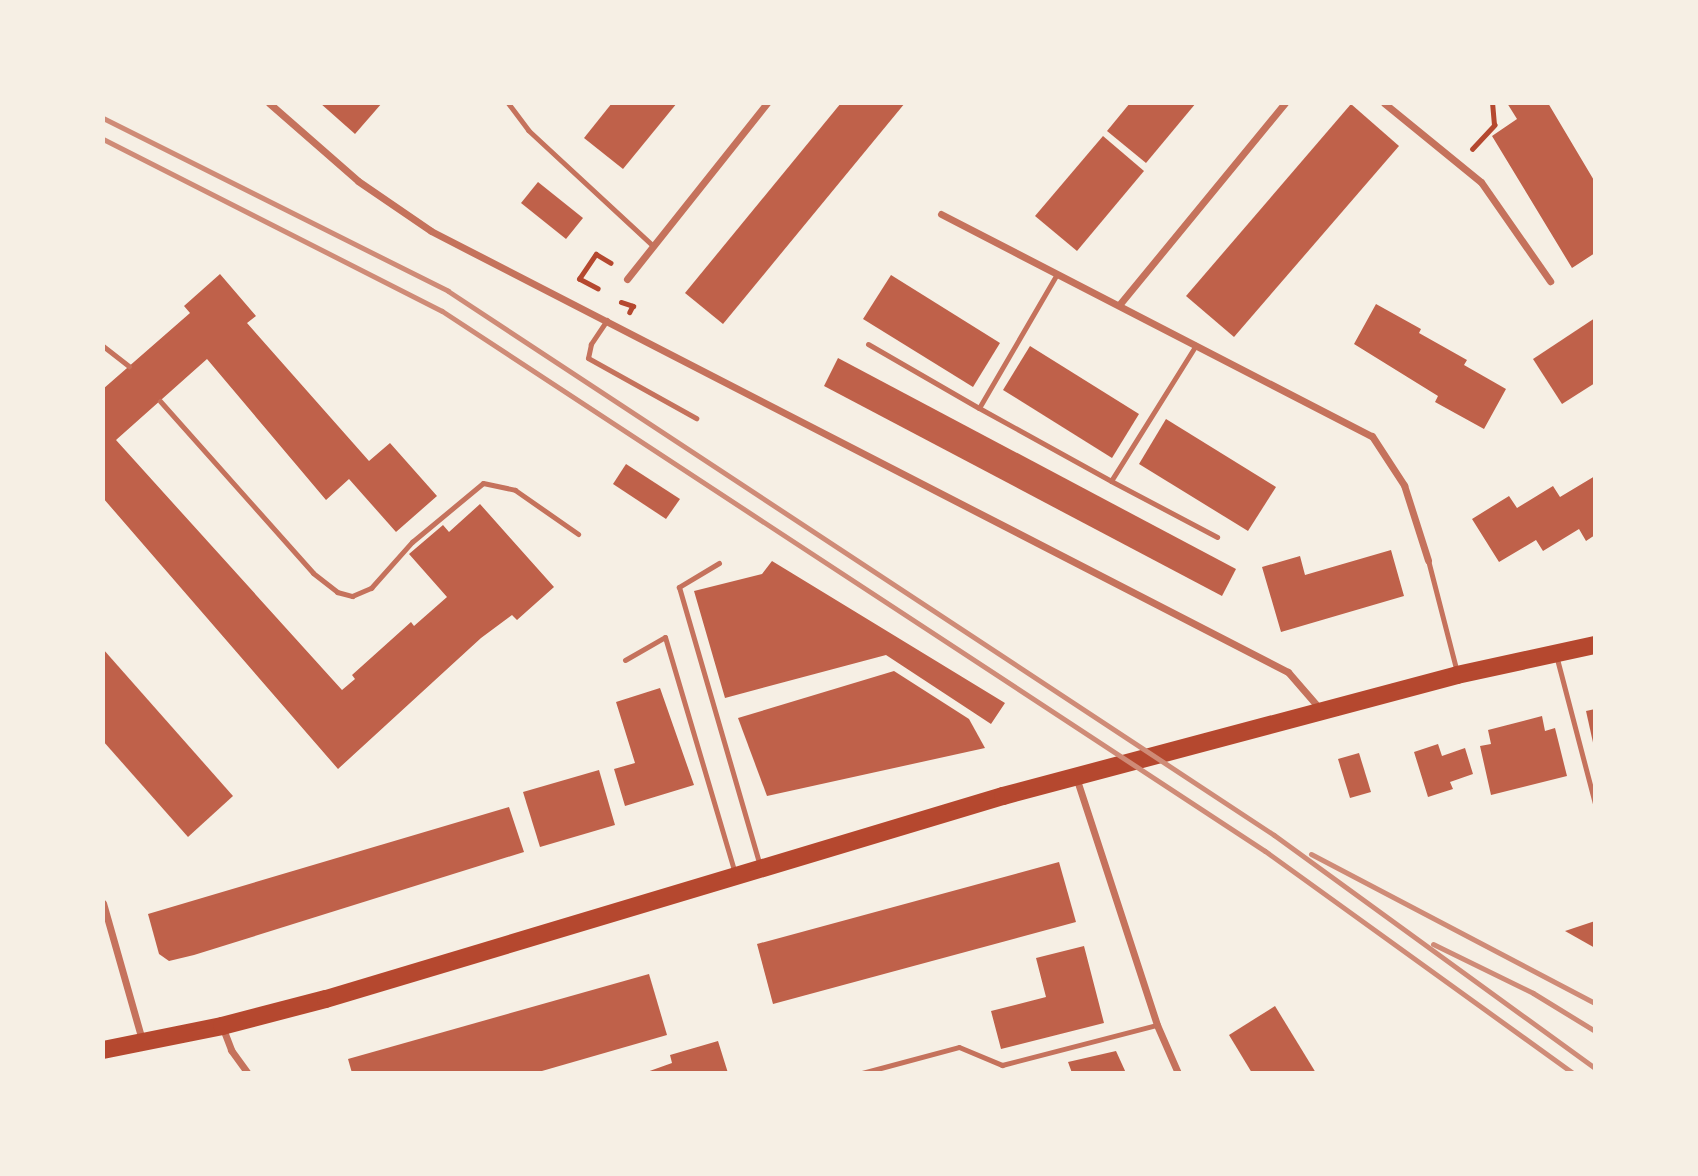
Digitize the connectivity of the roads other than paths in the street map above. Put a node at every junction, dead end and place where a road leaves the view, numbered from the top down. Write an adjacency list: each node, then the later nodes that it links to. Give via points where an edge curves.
1 (269, 103): 12 (street, via 358,181 431,231)
2 (508, 103): 7 (lane, via 528,130)
3 (767, 103): 7 (street)
4 (1285, 103): 11 (street)
5 (1384, 103): 10 (street, via 1481,182)
6 (941, 214): 8 (street)
7 (652, 245): 9 (street)
8 (1057, 274): 11 (street); 18 (lane)
9 (626, 279)
10 (1550, 281)
11 (1119, 305): 14 (street)
12 (607, 320): 19 (lane, via 591,344 588,358); 29 (street, via 1288,672)
13 (867, 344): 18 (lane)
14 (1196, 345): 20 (lane); 23 (street, via 1372,436 1404,485)
15 (103, 346): 16 (lane)
16 (130, 366)
17 (160, 401): 21 (lane, via 313,573 337,592 352,596 371,588 412,542 483,482 515,490)
18 (979, 408): 20 (lane)
19 (696, 418)
20 (1111, 481): 22 (lane)
21 (578, 534)
22 (1217, 537)
23 (1428, 560): 28 (lane)
24 (719, 563): 32 (lane, via 679,587)
25 (1595, 645): 26 (main road)
26 (1555, 653): 28 (main road); 31 (lane)
27 (625, 660): 33 (lane, via 665,637)
28 (1457, 675): 29 (main road)
29 (1323, 712): 30 (main road)
30 (1076, 778): 32 (main road); 35 (street)
31 (1595, 804)
32 (761, 868): 33 (main road)
33 (736, 876): 36 (main road)
34 (103, 903): 37 (street)
35 (1157, 1025): 40 (lane, via 1002,1065 960,1047); 41 (street)
36 (222, 1026): 37 (main road); 39 (street, via 235,1057)
37 (143, 1044): 38 (main road)
38 (103, 1050)
39 (248, 1073)
40 (862, 1073)
41 (1178, 1073)

